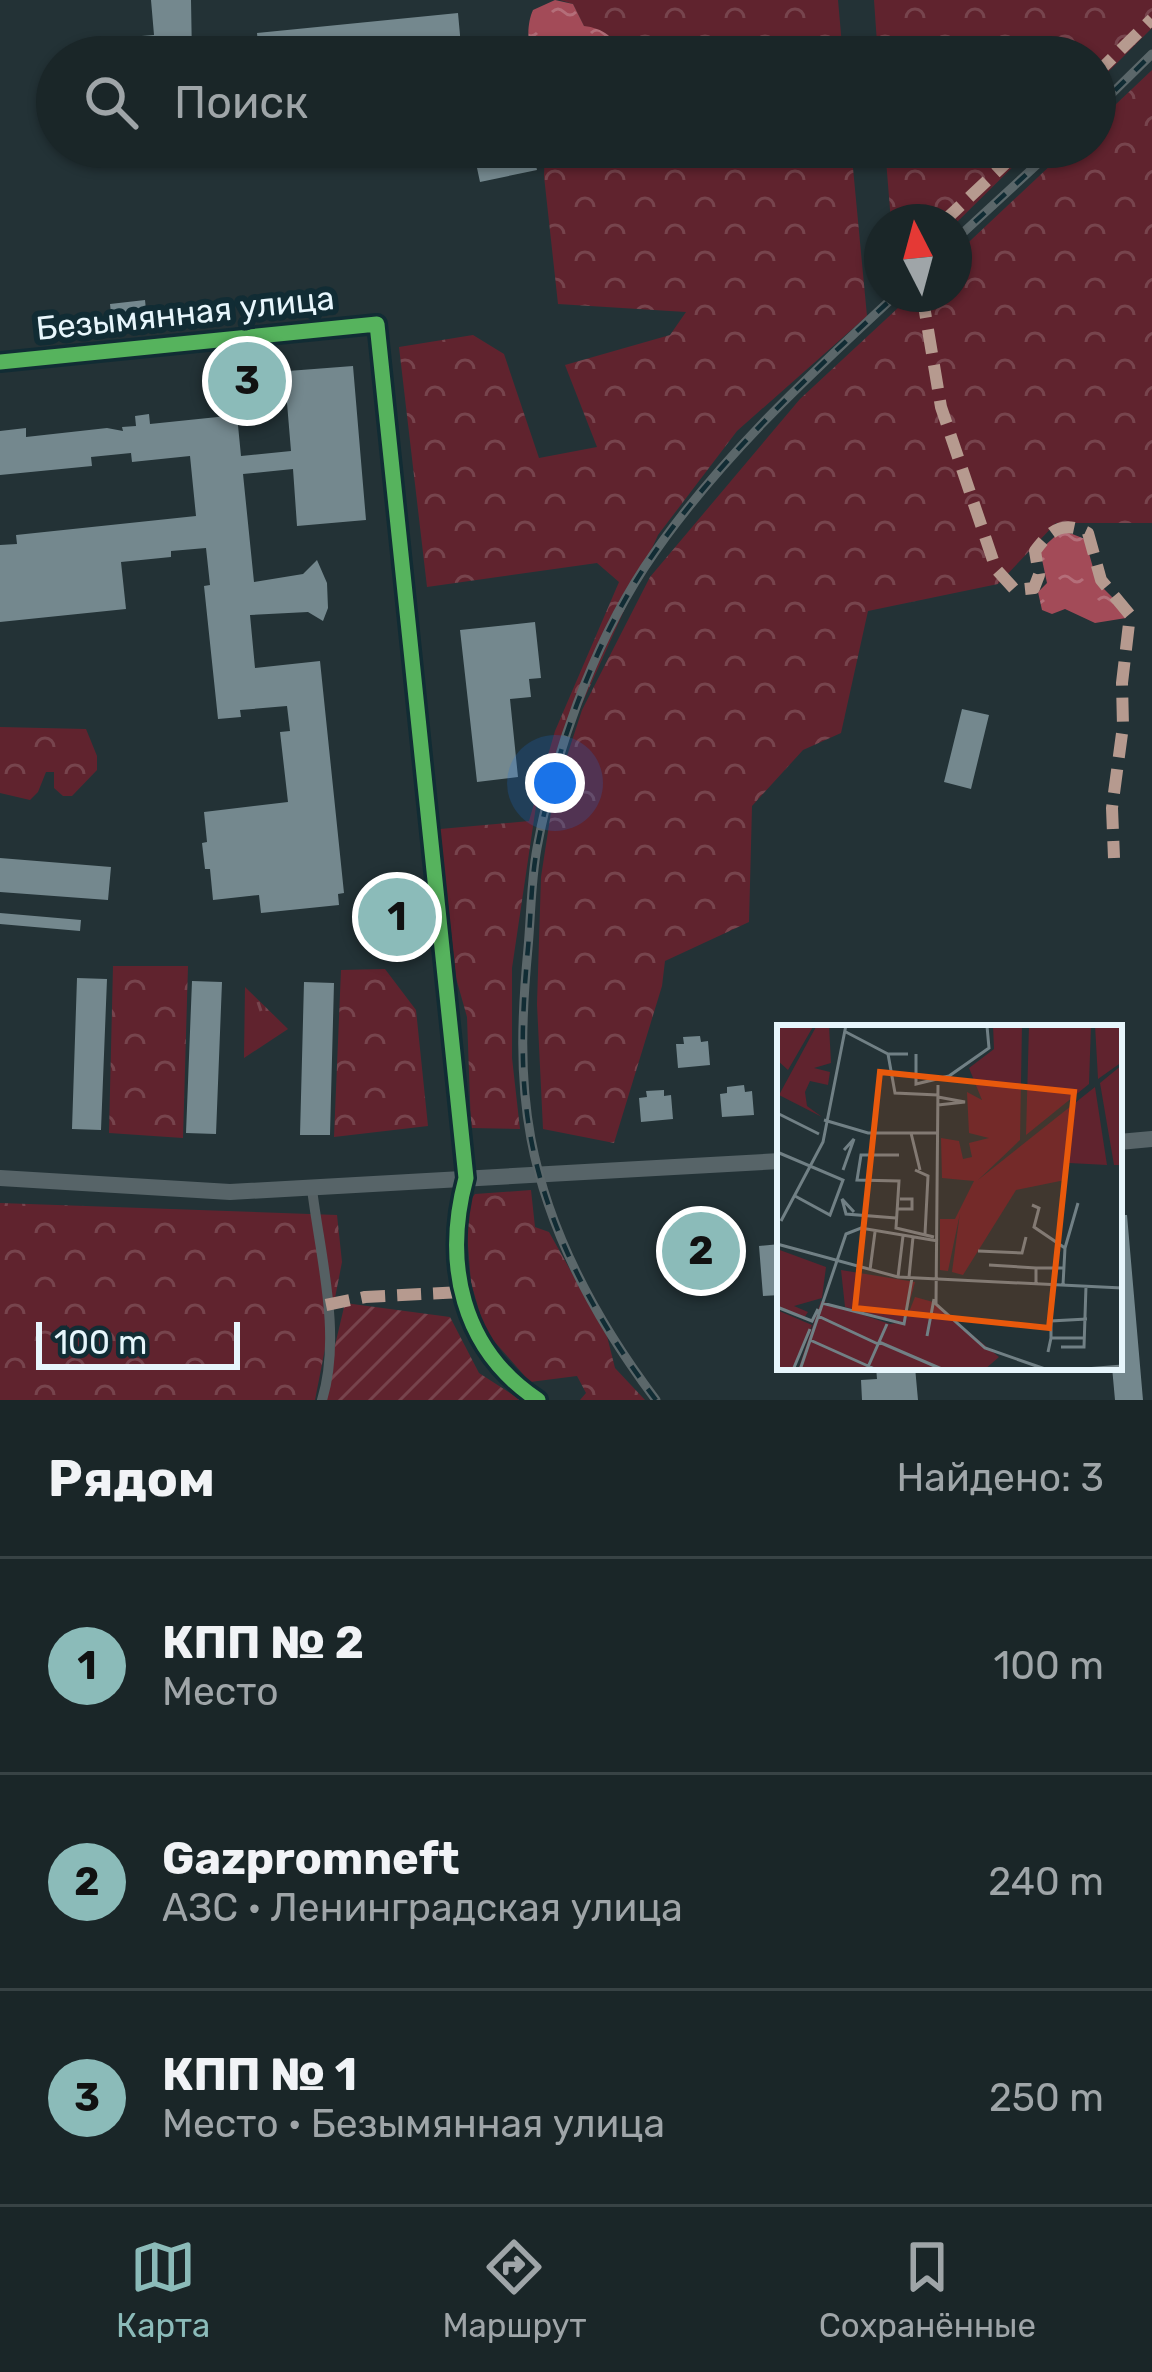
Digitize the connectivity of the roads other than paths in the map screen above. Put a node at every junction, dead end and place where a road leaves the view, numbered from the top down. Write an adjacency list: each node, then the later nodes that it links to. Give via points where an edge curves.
1 (0, 362): 6 (street, Безымянная улица, via 376,324)
2 (1152, 1139): 3 (main road)
3 (1122, 1142)
4 (777, 1161): 6 (main road)
5 (0, 1178): 7 (main road, via 172,1191)
6 (466, 1178): 7 (main road); 9 (street, via 454,1241 460,1292 496,1363)
7 (312, 1189): 8 (street, via 328,1317)
8 (322, 1400)
9 (538, 1400)

